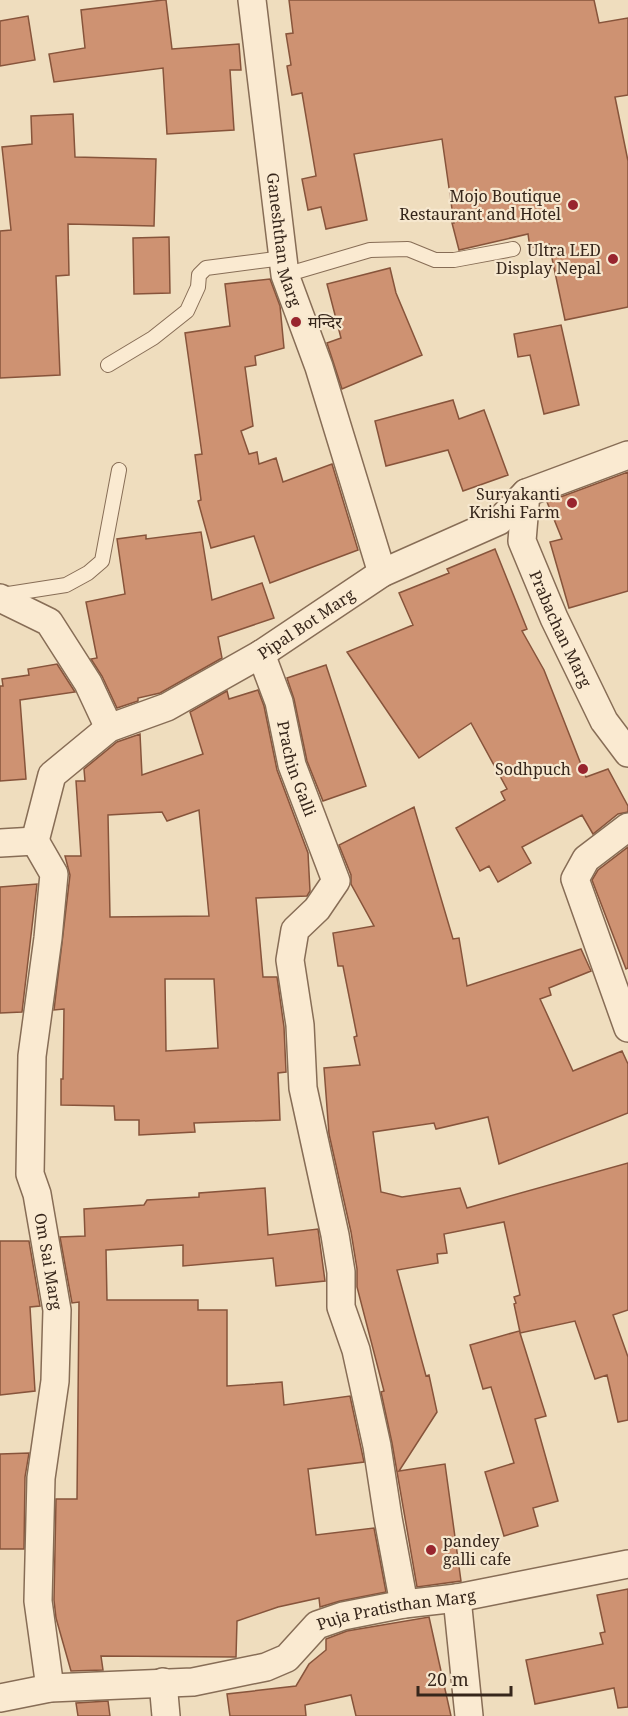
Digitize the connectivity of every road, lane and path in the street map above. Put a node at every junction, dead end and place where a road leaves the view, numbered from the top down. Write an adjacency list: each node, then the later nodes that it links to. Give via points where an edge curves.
1 (252, 0): 3 (street, Ganeshthan Marg)
2 (513, 249): 3 (lane, via 454,260 435,260 408,249 370,250)
3 (284, 267): 4 (lane, via 206,268 199,275 187,310 153,338); 8 (street, Ganeshthan Marg)
4 (108, 365)
5 (628, 455): 7 (street, Pipal Bot Marg)
6 (119, 470): 9 (lane, via 102,561 66,585)
7 (526, 493): 8 (street, Pipal Bot Marg, via 499,521); 12 (street, Prabachan Marg, via 522,541 604,720)
8 (382, 573): 10 (street, Pipal Bot Marg)
9 (0, 597): 11 (street, via 50,622 88,683)
10 (261, 654): 11 (street, Pipal Bot Marg, via 167,707); 19 (street, Prachin Galli, via 279,702 292,765 336,881 317,909 295,930 290,960 300,1025 303,1088 335,1235 341,1307 356,1350 373,1427)
11 (109, 728): 14 (street, Pipal Bot Marg, via 52,775)
12 (628, 753)
13 (628, 827): 16 (street, via 586,859 575,879)
14 (35, 841): 15 (street); 21 (street, Om Sai Marg, via 54,874 32,1056 30,1174 57,1310 55,1381 41,1478 38,1601)
15 (0, 843)
16 (628, 1028)
17 (628, 1564): 18 (street, Puja Pratisthan Marg)
18 (457, 1598): 19 (street, Puja Pratisthan Marg); 24 (street)
19 (404, 1604): 20 (street, Puja Pratisthan Marg, via 316,1625 287,1658 266,1667 193,1682)
20 (164, 1682): 21 (street, Puja Pratisthan Marg); 23 (street)
21 (51, 1688): 22 (street, Puja Pratisthan Marg)
22 (0, 1698)
23 (166, 1716)
24 (469, 1716)

